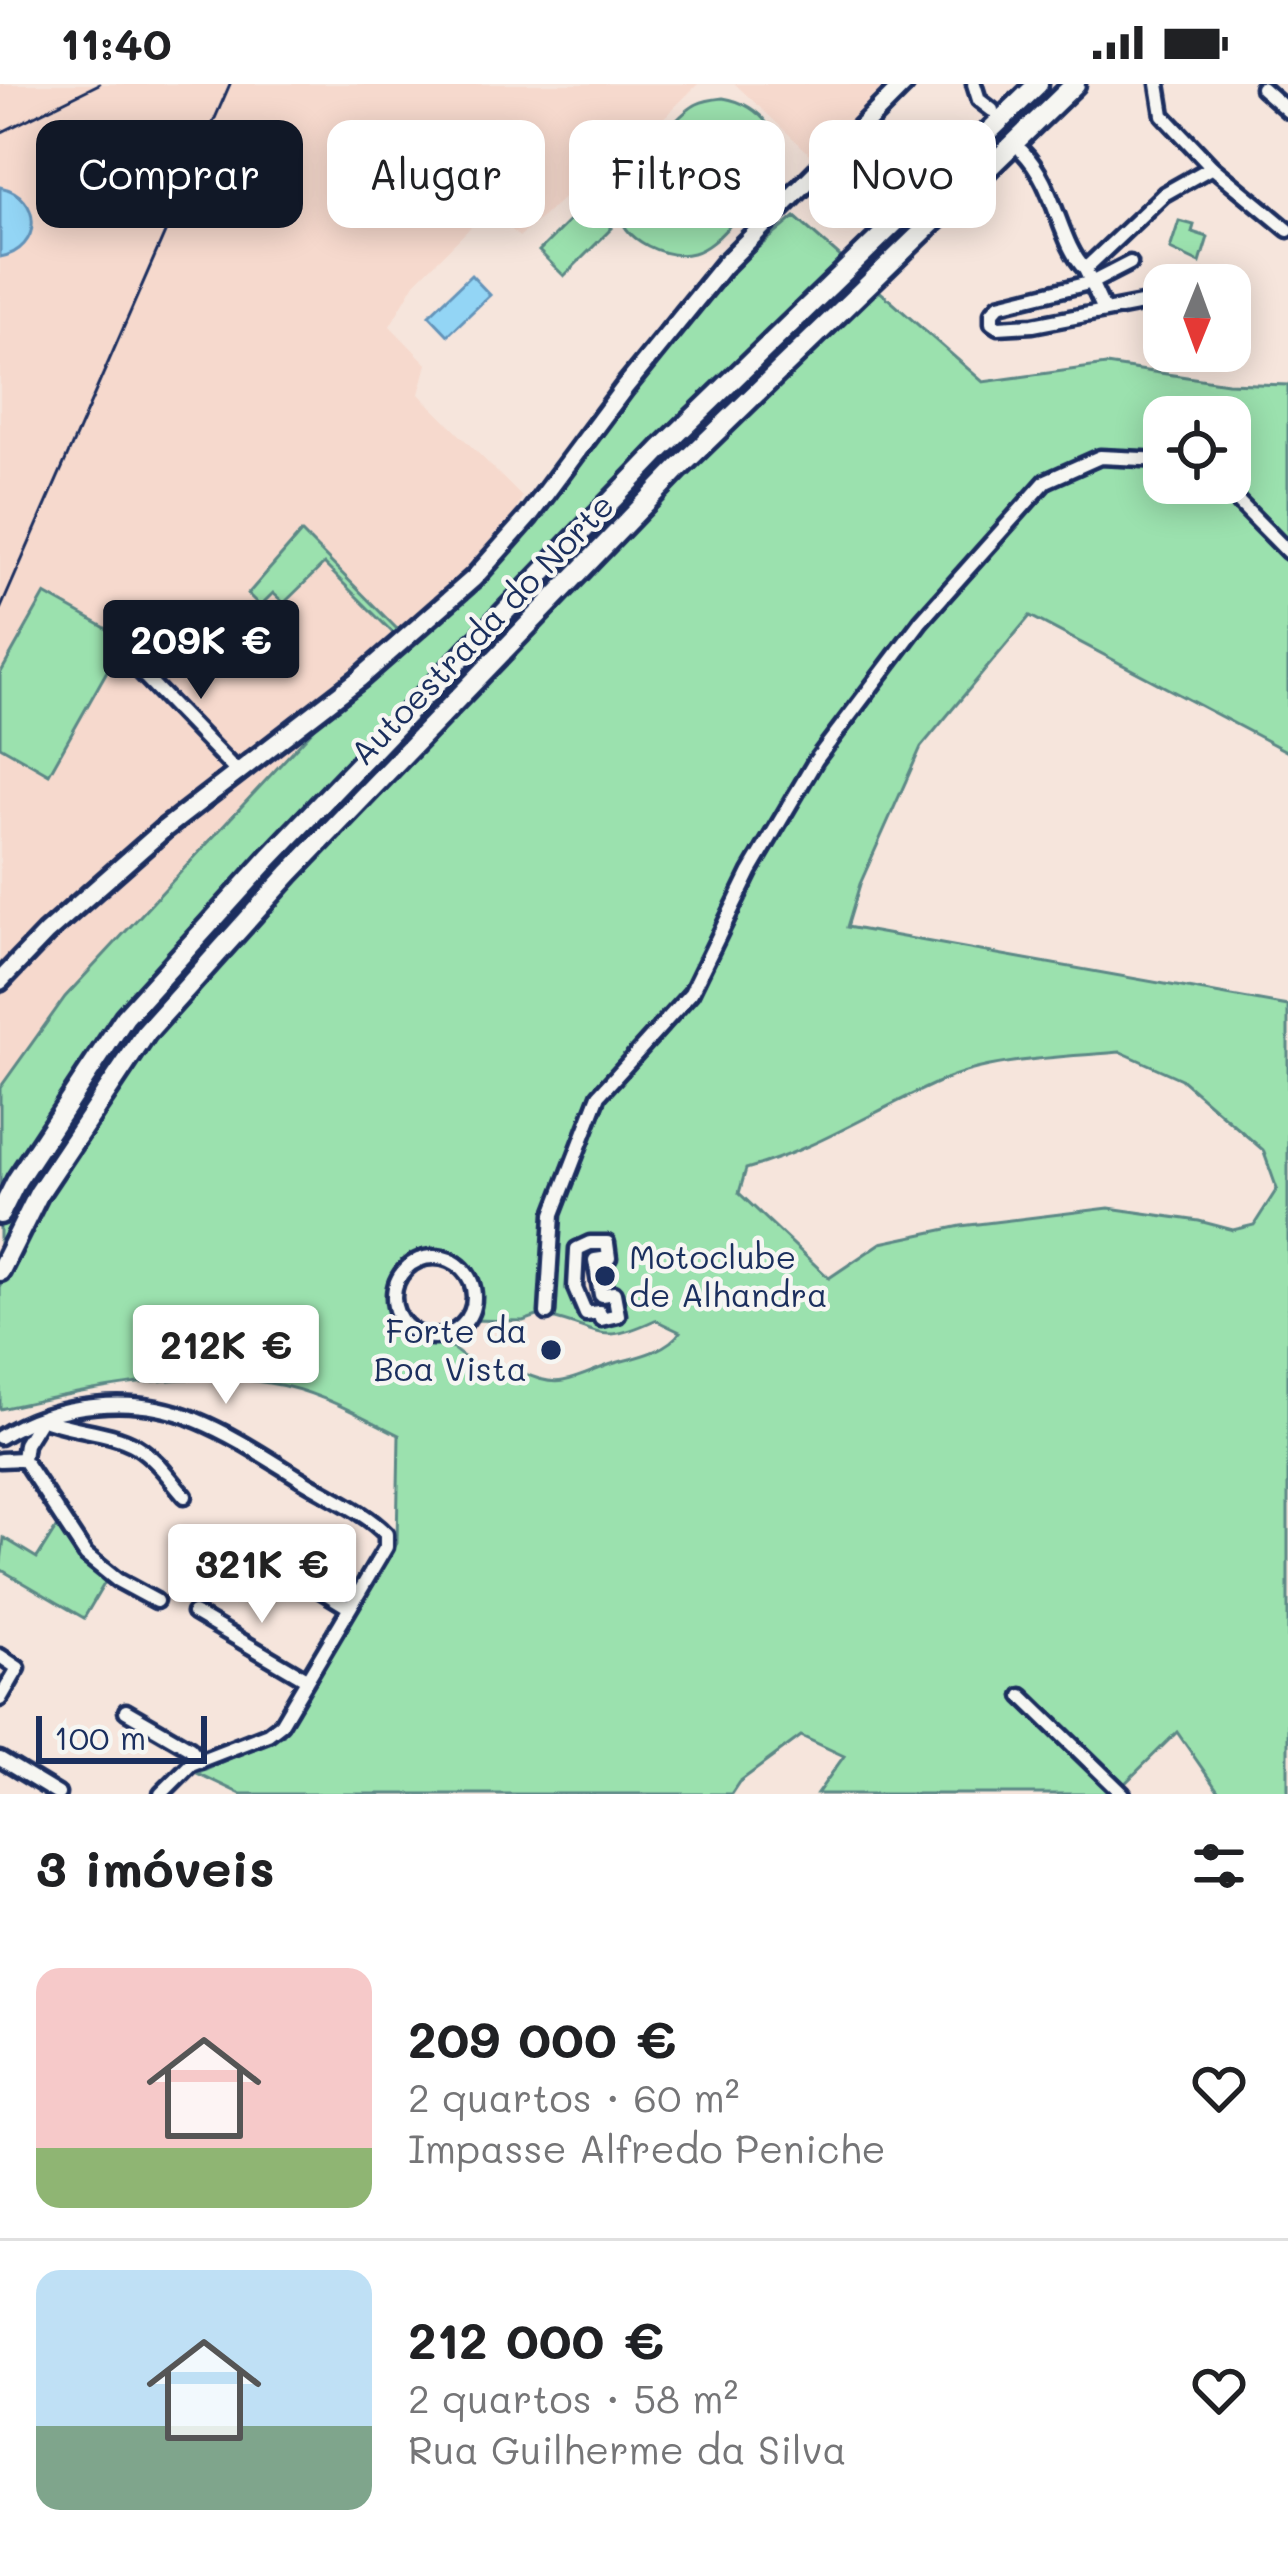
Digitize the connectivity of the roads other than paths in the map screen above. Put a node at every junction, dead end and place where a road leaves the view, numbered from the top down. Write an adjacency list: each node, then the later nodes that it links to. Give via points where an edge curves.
1 (904, 84): 21 (main road, via 703,290 491,560)
2 (974, 84): 7 (street)
3 (1038, 84): 24 (highway, Autoestrada do Norte, via 662,449 269,857 125,1017)
4 (1075, 84): 26 (highway, Autoestrada do Norte, via 679,468 289,874 146,1033 39,1193)
5 (1158, 84): 10 (street, via 1163,115)
6 (1262, 88): 8 (street)
7 (992, 110)
8 (1288, 110)
9 (1022, 151): 13 (street)
10 (1212, 167): 11 (street); 13 (street, via 1164,194)
11 (1288, 230)
12 (1130, 263): 14 (street)
13 (1085, 269): 14 (street)
14 (1093, 282): 16 (street); 16 (street, via 1000,305 994,326)
15 (1143, 303): 16 (street)
16 (1104, 310)
17 (1143, 459): 27 (street, via 1100,457 1046,481 921,621 816,760 691,993 599,1095 553,1214)
18 (1241, 504): 19 (street)
19 (1288, 552)
20 (132, 663): 21 (street)
21 (239, 774): 22 (main road)
22 (6, 968): 23 (main road)
23 (0, 981)
24 (0, 1214)
25 (609, 1258): 25 (street, via 607,1243 577,1249 575,1288 586,1314 599,1312 601,1319 618,1315 614,1293 601,1295 596,1260)
26 (0, 1271)
27 (547, 1313)
28 (460, 1328): 28 (street, via 429,1337 401,1319 395,1289 409,1266 445,1258 468,1275 474,1303)
29 (41, 1418): 30 (street); 31 (street); 33 (street, via 141,1449); 36 (street, via 125,1405 193,1418 383,1529 386,1547)
30 (0, 1436)
31 (23, 1459): 32 (street); 35 (street, via 86,1555)
32 (0, 1460)
33 (185, 1496)
34 (232, 1536): 36 (street)
35 (157, 1601)
36 (348, 1607): 39 (street)
37 (194, 1613): 39 (street)
38 (0, 1656): 41 (street, via 18,1668)
39 (306, 1679): 44 (street, via 275,1730)
40 (1022, 1696): 47 (street)
41 (0, 1699)
42 (126, 1711): 44 (street)
43 (0, 1759): 45 (street)
44 (200, 1761): 46 (street)
45 (58, 1794)
46 (161, 1794)
47 (1123, 1794)

